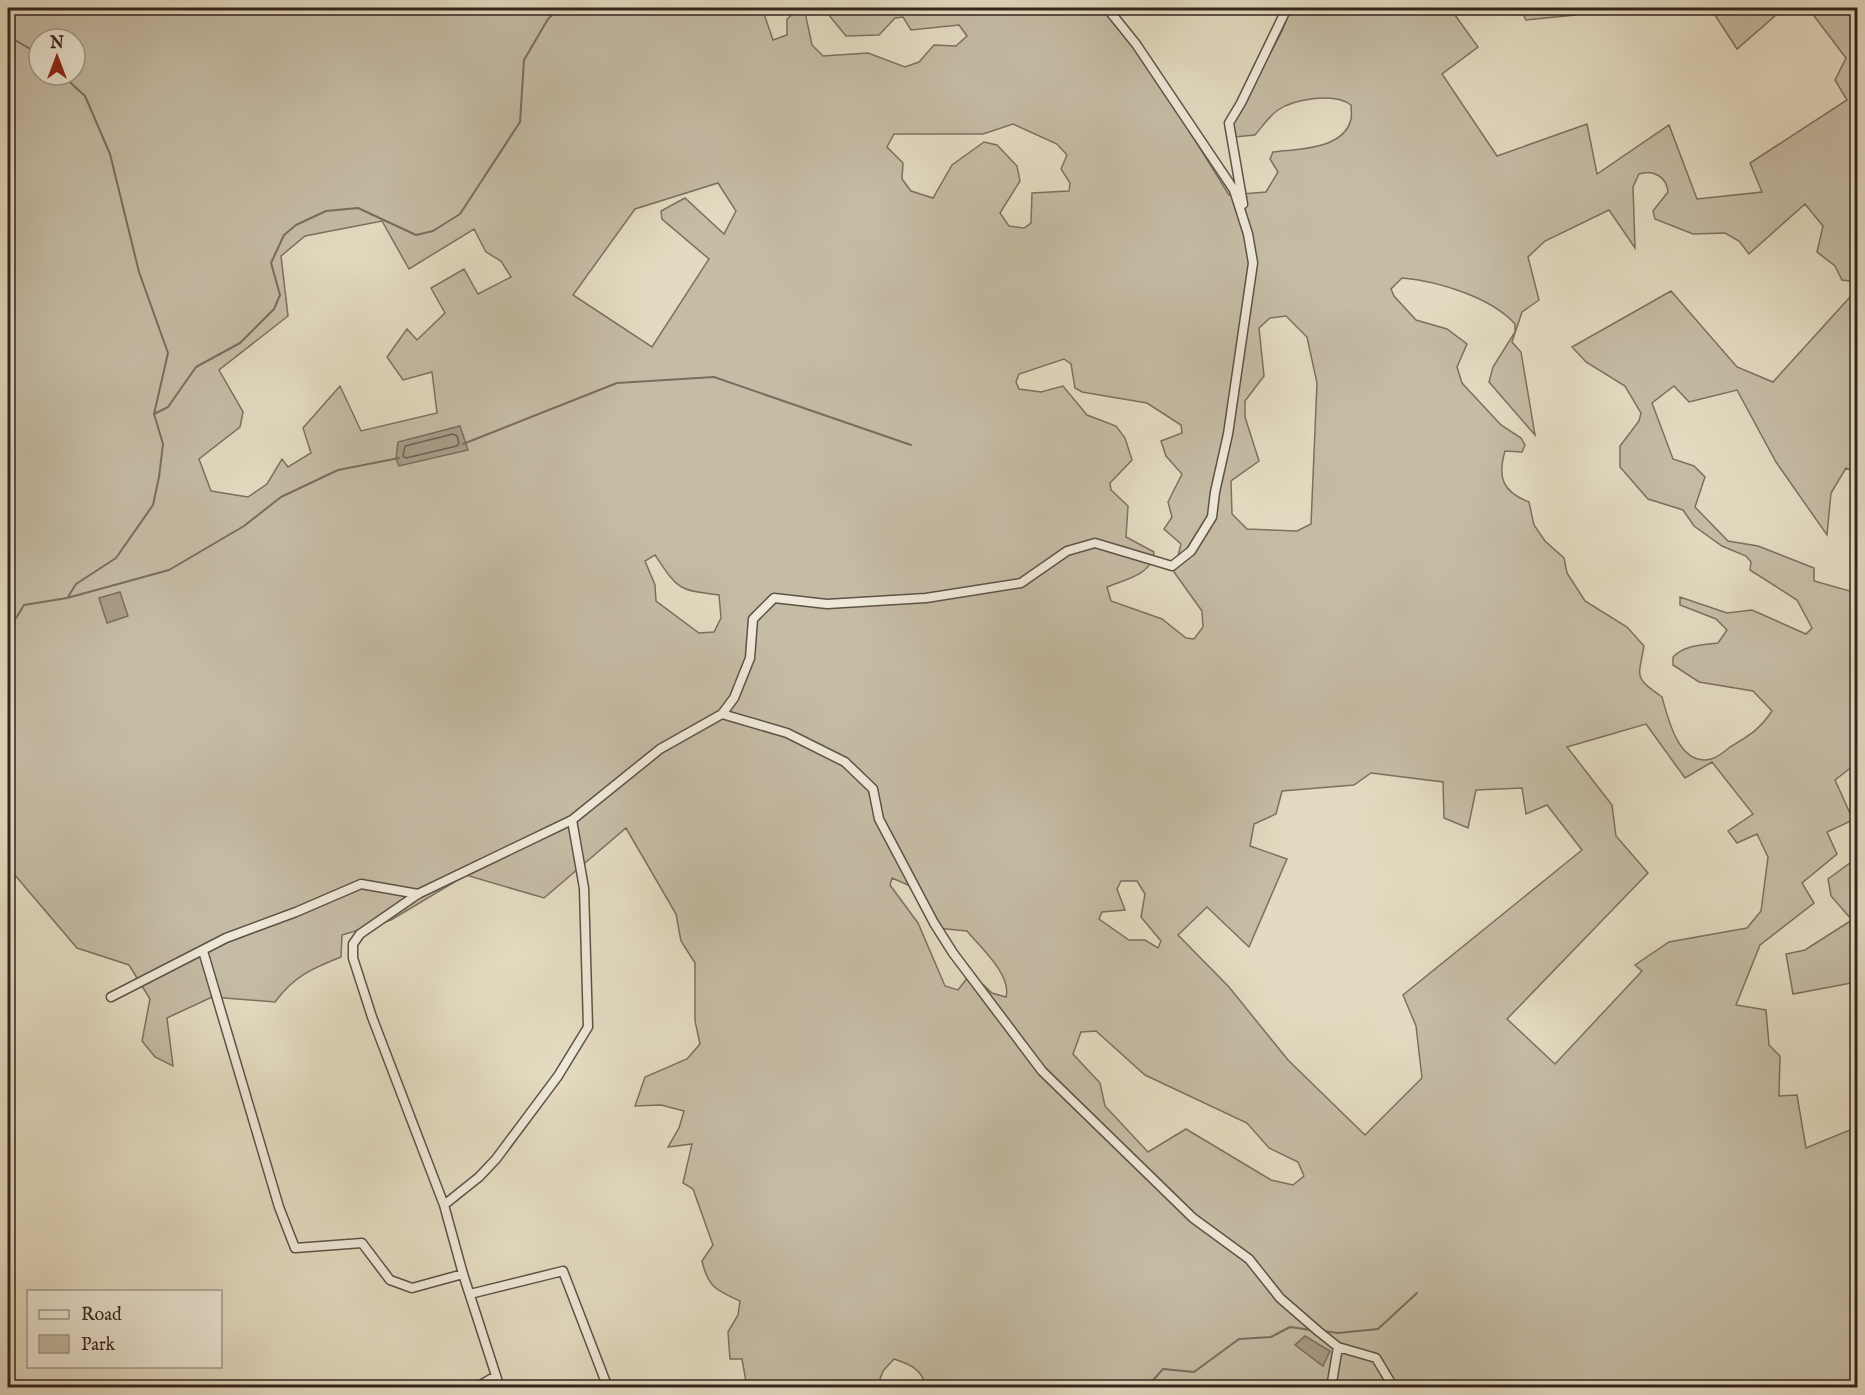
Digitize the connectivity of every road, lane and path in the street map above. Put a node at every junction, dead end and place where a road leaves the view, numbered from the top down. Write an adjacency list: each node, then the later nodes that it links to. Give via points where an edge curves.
1 (1107, 8): 3 (street, via 1136,44 1234,190)
2 (1287, 8): 3 (street, via 1229,123)
3 (1248, 234): 4 (street, via 1253,263 1228,434 1212,518 1191,551 1172,566 1095,543 1067,550 1021,583 915,599 827,604 774,598 753,619 750,657 734,698)
4 (722, 714): 5 (street, via 660,749); 12 (street, via 788,733 845,762 873,789 879,819 934,923 1042,1071 1193,1218 1249,1259 1280,1298)
5 (572, 820): 6 (street); 9 (street, via 584,888 588,1027 558,1076 496,1158)
6 (418, 894): 7 (street, via 361,884); 9 (street, via 360,934 353,944 353,958)
7 (203, 951): 8 (street); 10 (street, via 279,1207 295,1248 362,1243 390,1280 412,1288)
8 (111, 997)
9 (444, 1205): 10 (street)
10 (463, 1274): 11 (street)
11 (470, 1294): 13 (street); 16 (street, via 563,1271)
12 (1338, 1347): 17 (street); 18 (street, via 1376,1359)
13 (496, 1376): 14 (street); 15 (street)
14 (475, 1388)
15 (500, 1388)
16 (608, 1388)
17 (1331, 1388)
18 (1394, 1388)

